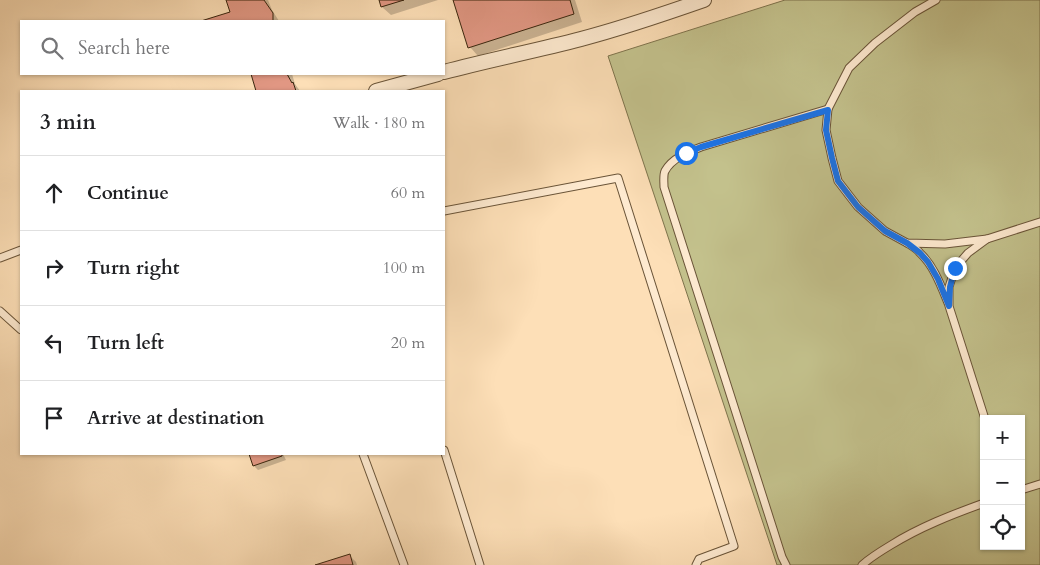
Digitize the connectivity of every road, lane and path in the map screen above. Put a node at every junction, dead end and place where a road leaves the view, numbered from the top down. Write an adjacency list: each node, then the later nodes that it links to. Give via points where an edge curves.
1 (704, 0): 3 (street)
2 (936, 0): 7 (lane, via 915,12 848,68)
3 (681, 4): 4 (street, via 663,15 581,39)
4 (445, 72)
5 (434, 75): 6 (street)
6 (380, 90)
7 (828, 110): 11 (lane, via 826,130 838,181 858,207 885,231); 26 (lane, via 701,147 674,161 664,172 664,187)
8 (445, 211): 25 (lane, via 618,178 734,546 700,559)
9 (1040, 222): 10 (lane)
10 (987, 239): 11 (lane, via 945,244); 14 (lane, via 955,268)
11 (907, 243): 14 (lane, via 928,262)
12 (20, 250): 13 (lane)
13 (0, 258)
14 (949, 306): 17 (lane)
15 (0, 311): 16 (lane)
16 (20, 329)
17 (984, 415)
18 (445, 453): 24 (lane)
19 (364, 455): 23 (lane)
20 (1040, 484): 21 (lane)
21 (1025, 489)
22 (980, 504): 27 (lane, via 908,535)
23 (404, 565)
24 (480, 565)
25 (696, 565)
26 (786, 565)
27 (862, 565)

